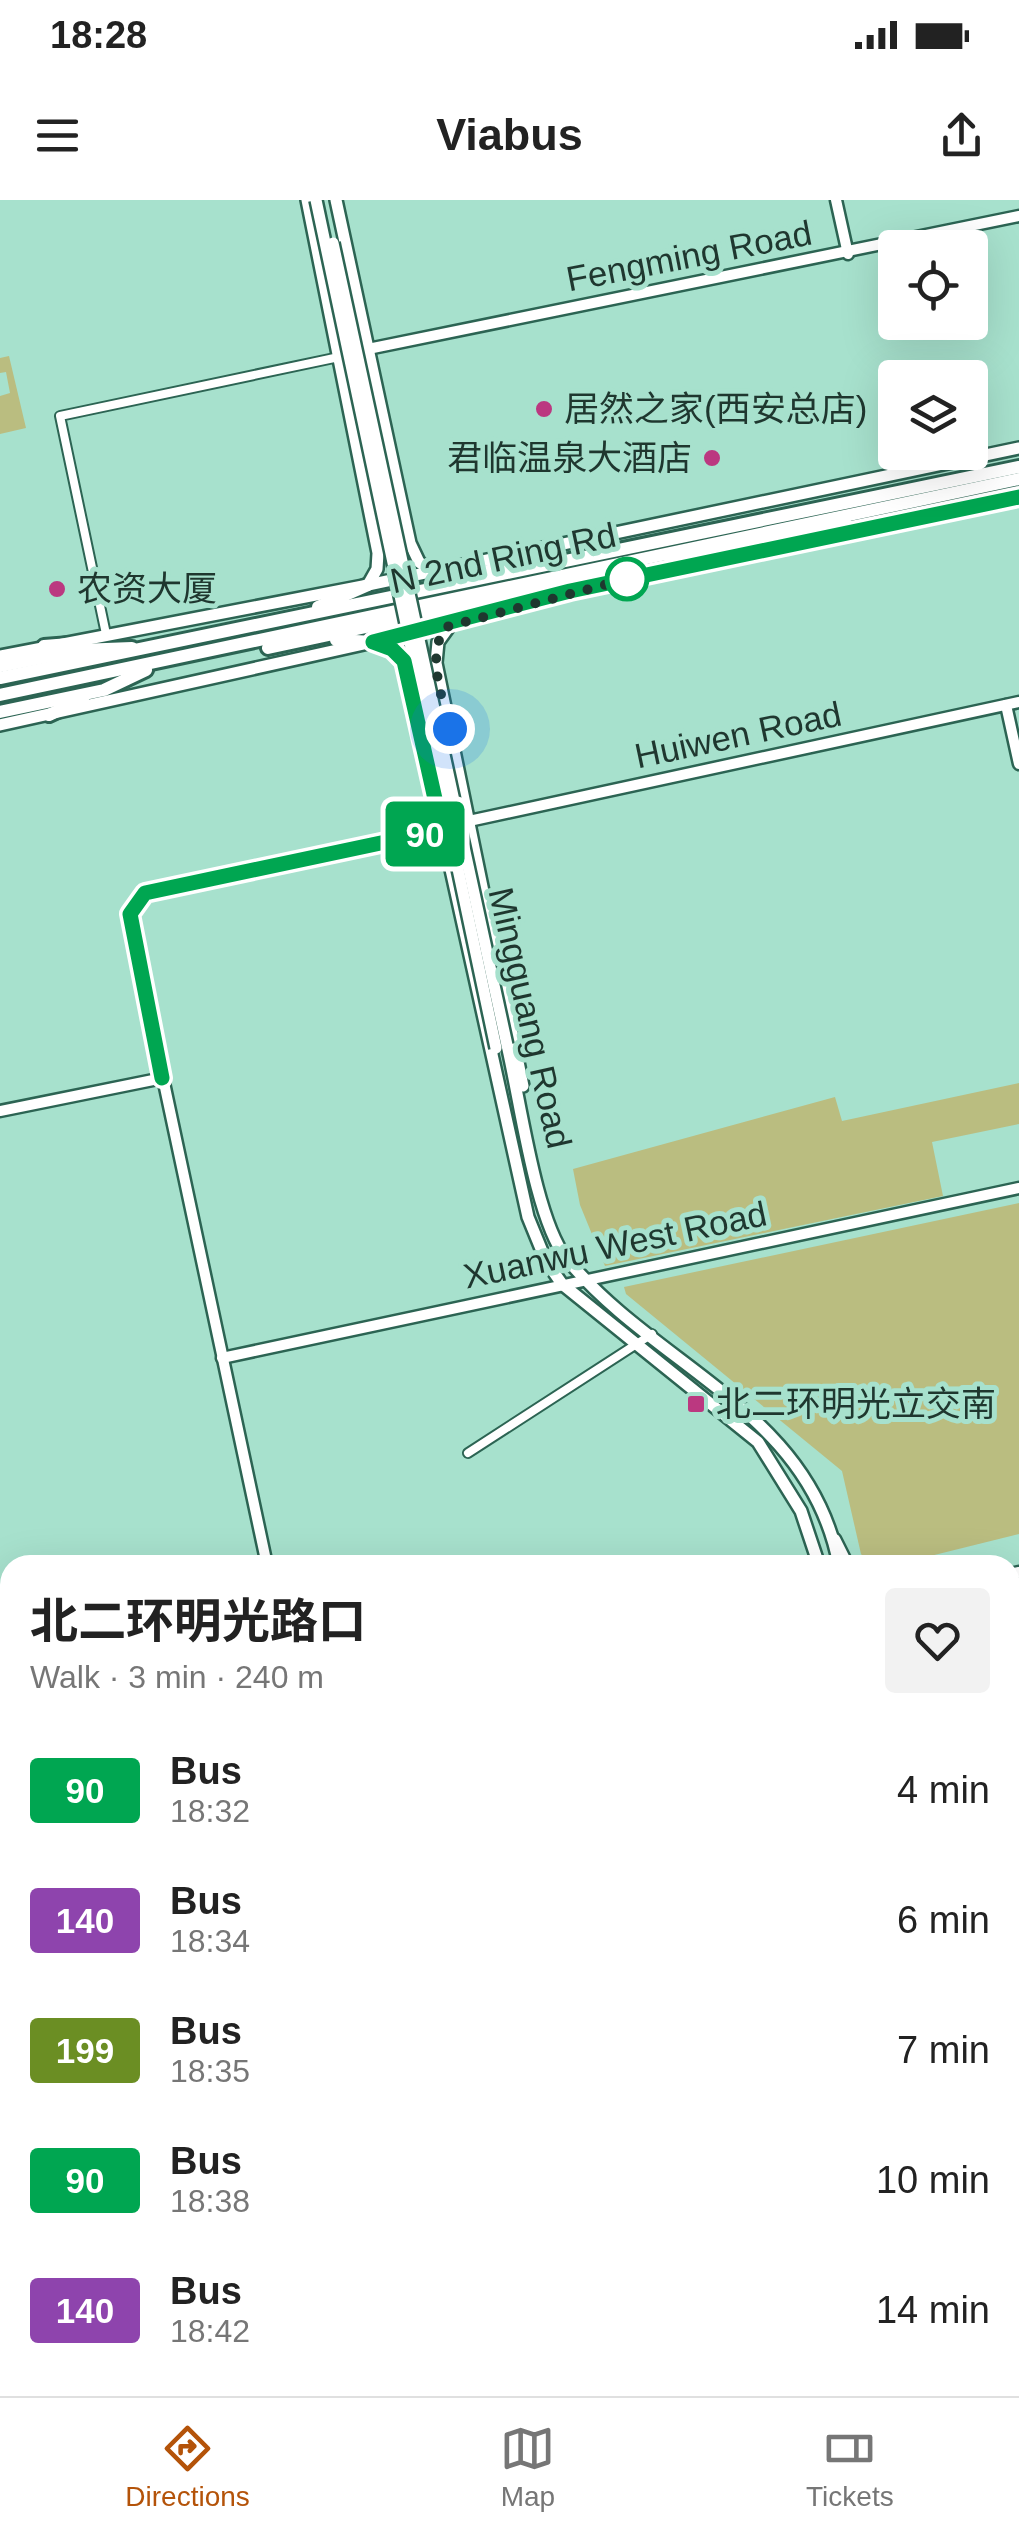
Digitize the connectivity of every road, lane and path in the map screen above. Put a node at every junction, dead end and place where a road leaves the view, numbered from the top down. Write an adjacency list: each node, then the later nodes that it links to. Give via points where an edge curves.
1 (308, 200): 8 (main road)
2 (320, 200): 49 (main road, Mingguang Road, bridge)
3 (336, 200): 7 (main road)
4 (836, 200): 6 (street)
5 (1019, 216): 6 (street, Fengming Road)
6 (848, 254): 7 (street, Fengming Road)
7 (368, 349): 22 (main road, via 410,543)
8 (338, 358): 24 (main road, via 378,552); 28 (street, via 60,416)
9 (1019, 448): 22 (main road)
10 (1019, 459): 16 (highway)
11 (1019, 468): 18 (highway, N 2nd Ring Rd)
12 (1019, 479): 17 (highway, N 2nd Ring Rd)
13 (1019, 488): 15 (highway)
14 (1019, 497): 27 (main road, via 570,591)
15 (911, 511): 17 (highway); 21 (highway)
16 (765, 512): 18 (highway); 19 (highway)
17 (859, 513): 20 (highway, N 2nd Ring Rd)
18 (800, 514): 20 (highway, N 2nd Ring Rd)
19 (738, 518): 20 (highway); 23 (highway)
20 (706, 540): 21 (highway); 30 (highway, N 2nd Ring Rd); 33 (highway, N 2nd Ring Rd)
21 (668, 562): 25 (highway)
22 (432, 572): 23 (highway); 24 (main road)
23 (482, 572): 26 (highway)
24 (368, 585): 26 (highway); 28 (main road)
25 (528, 593): 27 (highway); 31 (highway)
26 (318, 607): 30 (highway)
27 (454, 622): 29 (main road); 47 (main road, via 442,633 436,663)
28 (109, 640): 32 (highway); 35 (highway)
29 (373, 642): 31 (highway); 43 (main road); 48 (main road, Mingguang Road, via 404,661)
30 (172, 645): 32 (highway, N 2nd Ring Rd)
31 (268, 648): 33 (highway)
32 (149, 650): 35 (highway, N 2nd Ring Rd)
33 (209, 652): 36 (highway, N 2nd Ring Rd)
34 (0, 656): 35 (main road)
35 (38, 658): 37 (highway); 38 (highway, N 2nd Ring Rd)
36 (166, 661): 39 (highway); 40 (highway, N 2nd Ring Rd)
37 (0, 666)
38 (0, 678)
39 (104, 690): 42 (highway); 43 (highway)
40 (1, 695)
41 (1014, 703): 44 (street); 46 (street); 47 (street, Huiwen Road)
42 (0, 712)
43 (49, 714): 45 (main road)
44 (1019, 718)
45 (0, 725)
46 (1019, 764)
47 (469, 821): 53 (main road, via 522,1067)
48 (442, 830): 50 (street, via 145,893 130,914); 52 (main road, Mingguang Road)
49 (502, 1047): 52 (main road, Mingguang Road); 53 (main road, Mingguang Road)
50 (162, 1078): 51 (street); 59 (street)
51 (0, 1111)
52 (509, 1120): 56 (main road, Mingguang Road, via 528,1217)
53 (527, 1126): 55 (main road, Mingguang Road, via 546,1218 564,1255)
54 (1019, 1188): 55 (street, Xuanwu West Road)
55 (587, 1280): 56 (street, Xuanwu West Road); 57 (main road, Mingguang Road)
56 (562, 1284): 58 (main road, Mingguang Road); 59 (street, Xuanwu West Road)
57 (652, 1334): 58 (street); 61 (main road, Mingguang Road, via 780,1444 812,1486)
58 (634, 1346): 60 (street); 63 (main road, Mingguang Road, via 758,1442 802,1511)
59 (222, 1358): 62 (street)
60 (468, 1453)
61 (834, 1537): 64 (main road, Mingguang Road); 65 (street)
62 (265, 1555)
63 (814, 1555)
64 (837, 1555)
65 (843, 1555)

